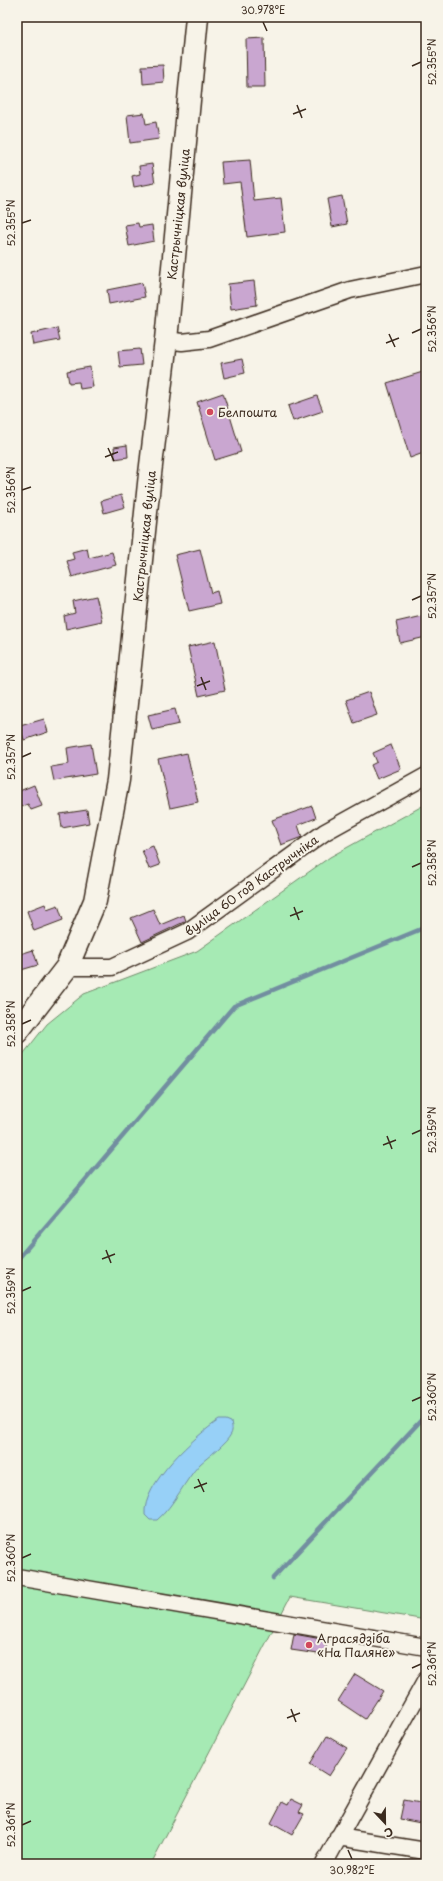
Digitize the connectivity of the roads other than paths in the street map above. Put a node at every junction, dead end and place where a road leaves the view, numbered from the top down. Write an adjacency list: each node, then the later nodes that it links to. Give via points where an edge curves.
1 (197, 17): 3 (street, Кастрычніцкая вуліца)
2 (426, 274): 3 (street, via 350,290 209,339 182,342)
3 (166, 340): 5 (street, Кастрычніцкая вуліца, via 118,780 95,901)
4 (426, 776): 5 (street, вуліца 60 год Кастрычніка, via 326,832 187,932 112,968)
5 (67, 967): 6 (street, Кастрычніцкая вуліца)
6 (17, 1032)
7 (17, 1577): 8 (street)
8 (426, 1647)
9 (426, 1680): 10 (street)
10 (338, 1837): 11 (street); 12 (street)
11 (426, 1851)
12 (324, 1864)

